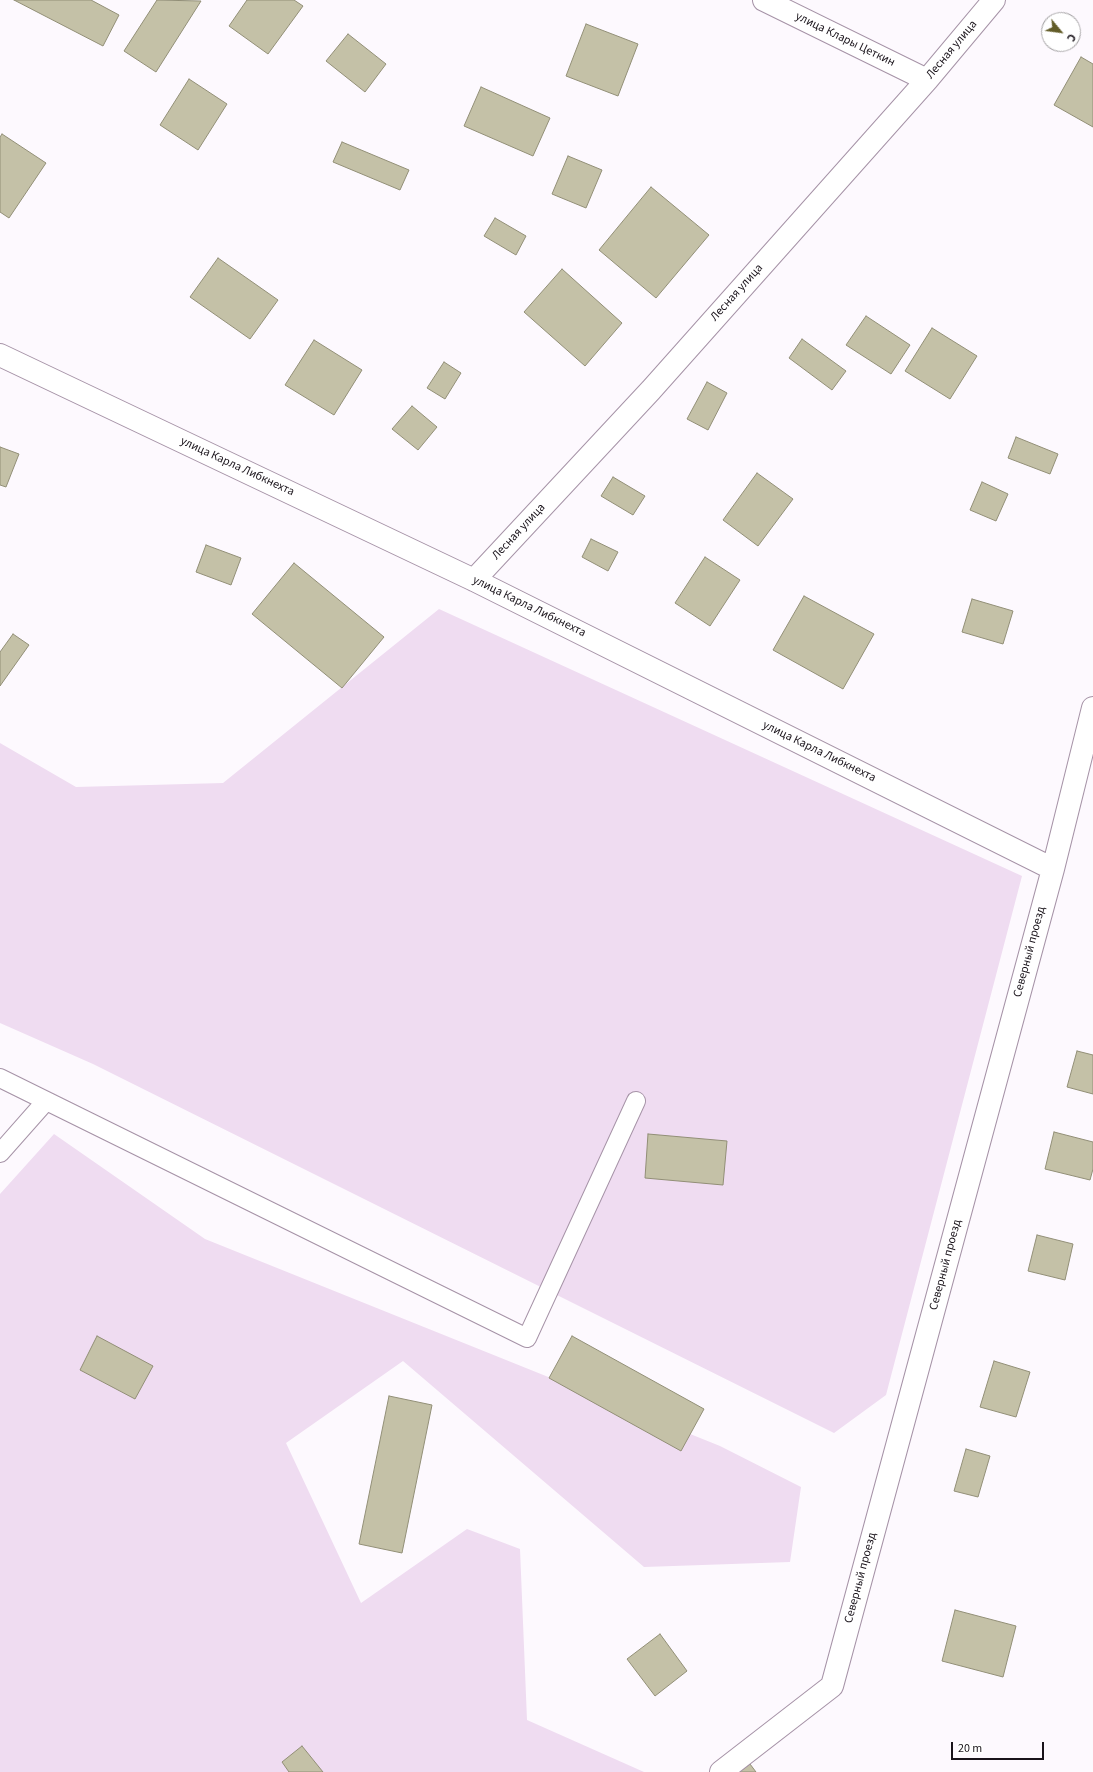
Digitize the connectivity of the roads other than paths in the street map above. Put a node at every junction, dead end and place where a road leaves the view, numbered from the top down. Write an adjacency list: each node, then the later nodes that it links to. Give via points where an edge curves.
1 (764, 0): 3 (street, улица Клары Цеткин)
2 (994, 0): 3 (street, Лесная улица)
3 (927, 80): 5 (street, Лесная улица, via 651,390)
4 (0, 355): 5 (street, улица Карла Либкнехта)
5 (474, 580): 7 (street, улица Карла Либкнехта)
6 (1093, 708): 7 (street, Северный проезд)
7 (1053, 869): 12 (street, Северный проезд, via 832,1686)
8 (0, 1078): 9 (lane)
9 (46, 1101): 10 (lane, via 527,1338); 11 (lane)
10 (636, 1101)
11 (0, 1153)
12 (721, 1772)

